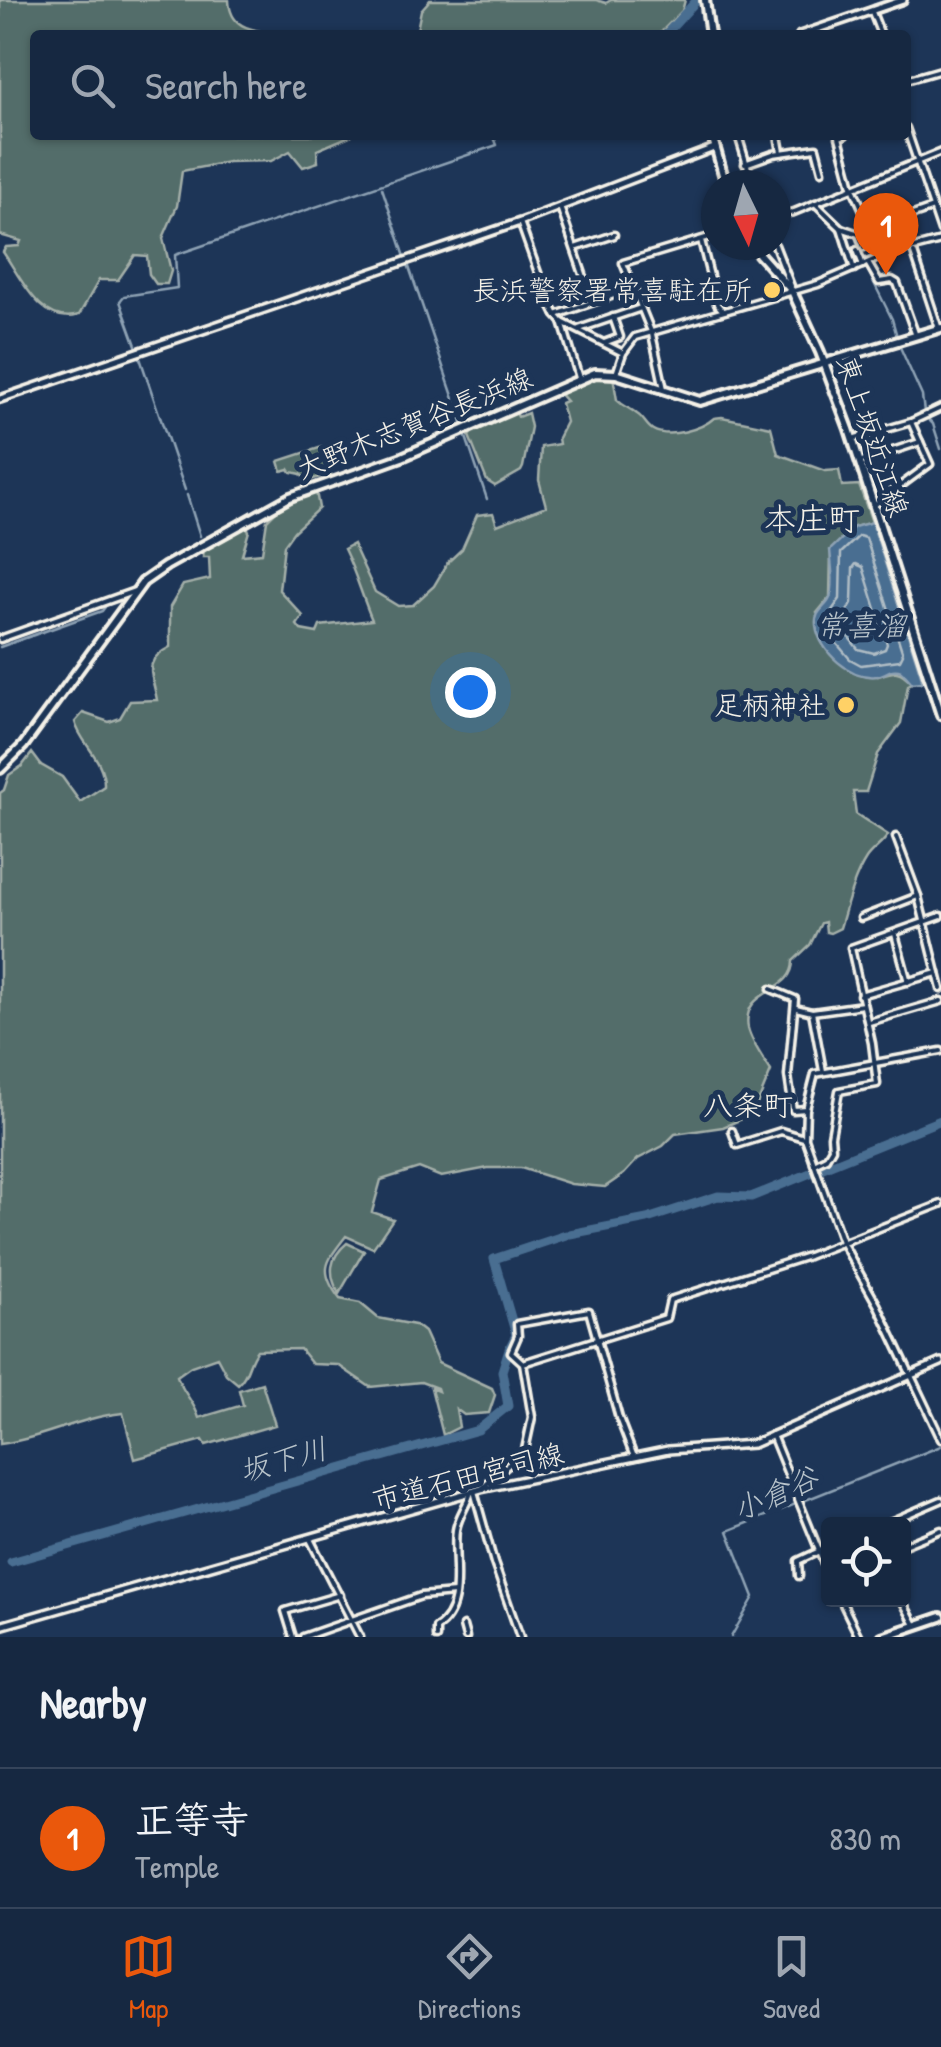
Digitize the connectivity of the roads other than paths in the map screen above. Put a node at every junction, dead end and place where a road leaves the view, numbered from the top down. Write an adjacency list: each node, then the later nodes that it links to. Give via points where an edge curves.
1 (705, 0): 4 (main road)
2 (903, 0): 3 (street)
3 (874, 10): 5 (street); 6 (street)
4 (709, 30)
5 (815, 30)
6 (880, 30)
7 (941, 70): 8 (street)
8 (911, 79)
9 (713, 140): 14 (main road)
10 (739, 140): 18 (street)
11 (779, 140): 15 (street)
12 (840, 140): 22 (street)
13 (909, 140): 17 (street)
14 (714, 148): 19 (main road); 24 (street)
15 (781, 152): 18 (street); 21 (street, via 816,148)
16 (941, 152): 17 (street)
17 (916, 163): 22 (street); 25 (street)
18 (745, 164): 20 (street)
19 (721, 170)
20 (747, 170)
21 (822, 170)
22 (852, 184): 23 (street); 30 (street)
23 (814, 203): 27 (street); 29 (street)
24 (560, 207): 28 (street); 36 (street)
25 (933, 210): 26 (street); 30 (street); 31 (street)
26 (941, 210)
27 (791, 211)
28 (520, 222): 49 (street); 62 (street)
29 (841, 229): 32 (street); 43 (street)
30 (872, 230): 32 (street)
31 (941, 231)
32 (859, 234): 41 (street)
33 (614, 235): 36 (street)
34 (701, 240): 45 (street, via 623,264)
35 (941, 241): 37 (street)
36 (575, 248): 44 (street)
37 (913, 251): 41 (street); 52 (street)
38 (706, 260): 48 (street)
39 (768, 260): 42 (main road, 東上坂近江線)
40 (777, 260): 42 (street)
41 (865, 264): 43 (street); 55 (street, via 879,282 898,284)
42 (778, 269): 46 (main road, 東上坂近江線)
43 (854, 269): 46 (street)
44 (584, 277)
45 (631, 288): 47 (street); 49 (street)
46 (792, 291): 48 (street); 58 (main road, 東上坂近江線)
47 (641, 308): 50 (street); 54 (street)
48 (722, 310): 54 (street)
49 (556, 315): 51 (street)
50 (613, 317): 53 (street); 56 (street, via 620,336)
51 (562, 322): 53 (street); 60 (street)
52 (940, 329): 55 (main road, 大野木志賀谷長浜線)
53 (579, 330): 56 (street)
54 (652, 334): 57 (street, via 635,337); 61 (street)
55 (916, 336): 58 (main road, 大野木志賀谷長浜線)
56 (604, 343): 57 (street)
57 (623, 353): 59 (street)
58 (824, 362): 61 (main road, 大野木志賀谷長浜線, via 710,400); 65 (main road, 東上坂近江線)
59 (616, 374): 60 (main road, 大野木志賀谷長浜線); 61 (main road, 大野木志賀谷長浜線)
60 (579, 378): 69 (main road, 大野木志賀谷長浜線, via 402,457 290,498 166,566)
61 (664, 391)
62 (0, 398)
63 (941, 408): 64 (street)
64 (911, 422): 65 (street); 66 (street)
65 (852, 439): 67 (main road, 東上坂近江線)
66 (920, 442): 67 (street); 68 (street, via 930,464)
67 (859, 462): 68 (main road, 東上坂近江線)
68 (873, 506): 71 (main road, 東上坂近江線)
69 (136, 591): 70 (street); 72 (main road, 大野木志賀谷長浜線)
70 (0, 640)
71 (941, 715)
72 (0, 769)
73 (896, 837): 74 (street)
74 (918, 896): 76 (street); 77 (street)
75 (941, 916): 77 (street)
76 (860, 918)
77 (923, 924): 78 (street); 79 (street)
78 (895, 934): 80 (street); 83 (street, via 852,948)
79 (937, 973): 80 (street); 82 (street)
80 (908, 982): 83 (street)
81 (771, 989): 86 (street, via 795,999)
82 (941, 989)
83 (860, 995): 85 (street)
84 (941, 1000): 88 (street)
85 (863, 1005): 87 (street); 88 (street)
86 (796, 1008): 87 (street); 92 (street, via 789,1086 794,1110)
87 (812, 1012): 91 (street)
88 (867, 1022): 90 (street)
89 (941, 1050): 90 (street)
90 (874, 1064): 91 (street); 95 (street, via 877,1084 839,1090 832,1148)
91 (824, 1072): 92 (street, via 815,1074)
92 (806, 1108): 94 (street)
93 (732, 1130): 94 (street, via 737,1145 782,1131)
94 (805, 1138): 95 (street)
95 (816, 1168): 97 (street)
96 (941, 1204): 97 (street)
97 (842, 1242): 98 (street, via 670,1300 666,1318); 101 (street)
98 (598, 1341): 100 (street); 100 (street, via 590,1311 519,1323 511,1352); 104 (street)
99 (941, 1362): 101 (street, 市道石田宮司線)
100 (523, 1363): 105 (street, via 532,1417 524,1450)
101 (910, 1375): 102 (street, 市道石田宮司線); 103 (street)
102 (772, 1435): 104 (street, 市道石田宮司線, via 744,1446); 112 (street)
103 (941, 1439)
104 (634, 1457): 105 (street, 市道石田宮司線)
105 (475, 1491): 109 (street, 市道石田宮司線); 116 (street, via 456,1526); 129 (street)
106 (941, 1500): 107 (street)
107 (901, 1517)
108 (941, 1530): 110 (street)
109 (310, 1538): 115 (street); 122 (street, 市道石田宮司線)
110 (911, 1543)
111 (821, 1550): 112 (street)
112 (818, 1552): 113 (street); 114 (street, via 798,1561)
113 (821, 1558)
114 (798, 1576)
115 (340, 1594): 120 (street); 124 (street, via 285,1611)
116 (455, 1594): 120 (street, via 421,1596); 127 (street)
117 (845, 1607): 130 (street)
118 (906, 1607): 121 (street)
119 (941, 1617): 121 (main road)
120 (354, 1619): 125 (street); 126 (street)
121 (916, 1625): 131 (main road)
122 (0, 1626)
123 (463, 1626): 128 (street)
124 (293, 1637)
125 (303, 1637)
126 (360, 1637)
127 (436, 1637)
128 (466, 1637)
129 (520, 1637)
130 (859, 1637)
131 (882, 1637)

